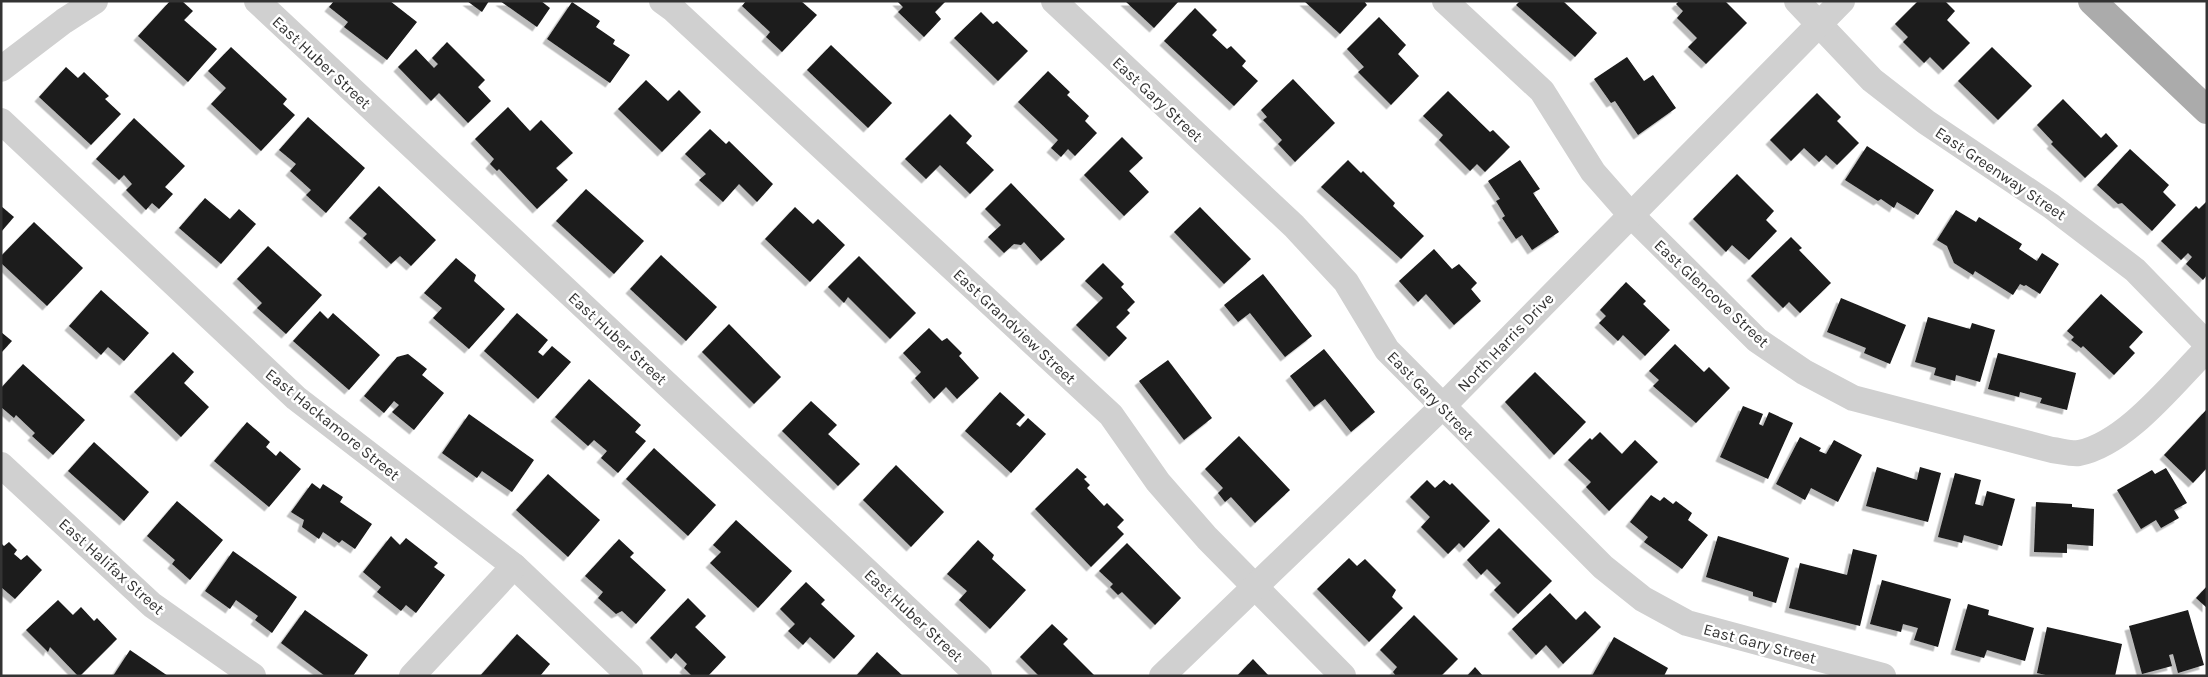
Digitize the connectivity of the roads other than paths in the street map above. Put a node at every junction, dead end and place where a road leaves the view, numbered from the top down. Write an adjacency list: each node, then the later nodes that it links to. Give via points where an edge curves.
1 (95, 1): 10 (street)
2 (257, 1): 23 (street, East Huber Street)
3 (662, 1): 19 (street, East Grandview Street, via 1111,415 1158,482 1207,538)
4 (1054, 1): 16 (street, East Gary Street, via 1294,226 1346,282 1387,350)
5 (1445, 1): 13 (street, East Glencove Street, via 1542,91 1593,172)
6 (1797, 1): 9 (street, East Greenway Street)
7 (1842, 1): 9 (street, North Harris Drive)
8 (2092, 1): 11 (main road)
9 (1819, 25): 13 (street, North Harris Drive); 14 (street, East Greenway Street, via 1880,86 1926,122 2051,206 2135,270)
10 (1, 69)
11 (2207, 110)
12 (1, 121): 18 (street, East Hackamore Street, via 296,398)
13 (1630, 214): 15 (street, East Glencove Street, via 1757,340 1804,372 1853,398 2052,450 2078,453 2103,445 2126,431); 16 (street, North Harris Drive)
14 (2207, 344)
15 (2207, 349)
16 (1442, 407): 19 (street, North Harris Drive); 26 (street, East Gary Street, via 1603,567 1643,599 1687,623)
17 (1, 465): 20 (street, East Halifax Street, via 152,605)
18 (514, 566): 21 (street); 22 (street, East Hackamore Street)
19 (1256, 585): 24 (street, North Harris Drive); 25 (street, East Grandview Street)
20 (253, 676)
21 (412, 676)
22 (630, 676)
23 (979, 676)
24 (1162, 676)
25 (1343, 676)
26 (1883, 676)

